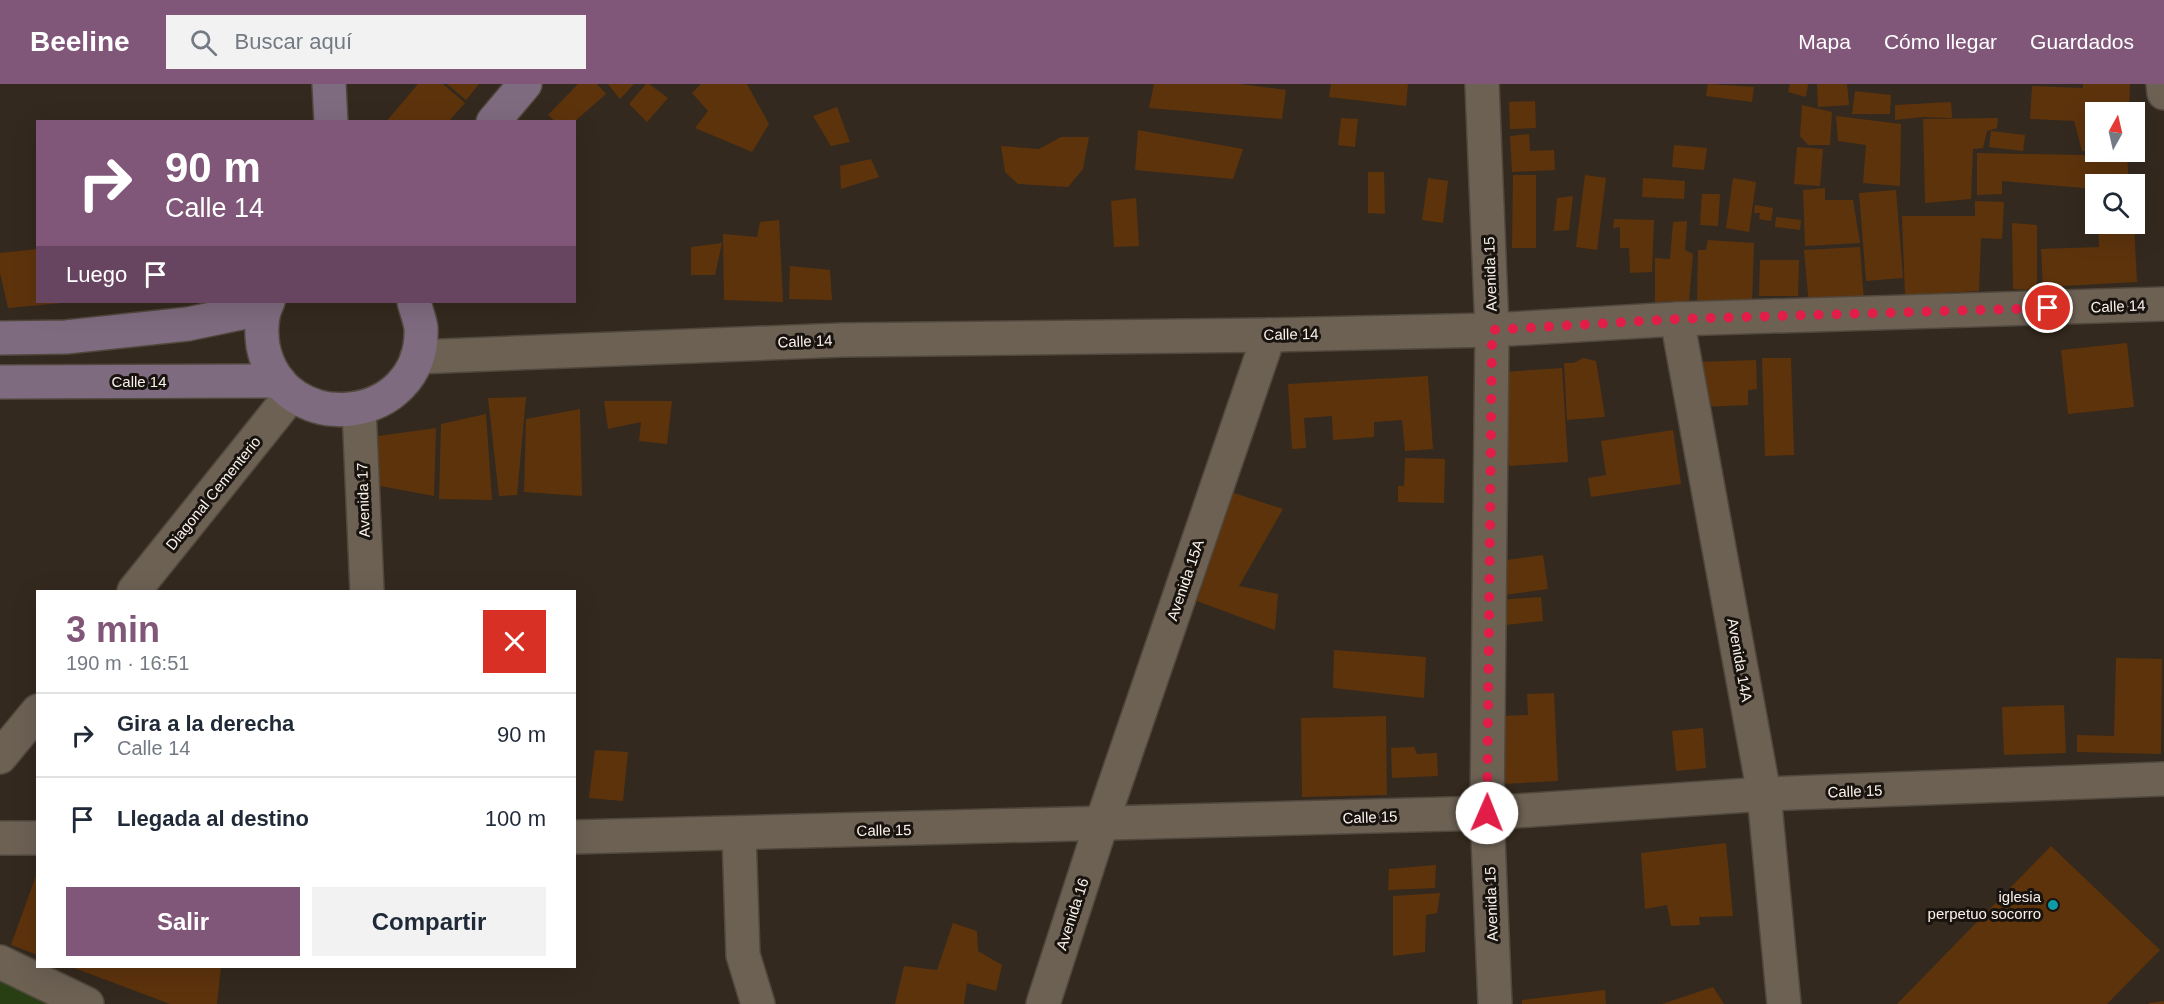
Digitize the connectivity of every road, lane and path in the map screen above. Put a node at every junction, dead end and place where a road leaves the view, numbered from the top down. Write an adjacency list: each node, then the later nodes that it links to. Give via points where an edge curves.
1 (329, 84): 6 (main road)
2 (525, 84): 7 (main road)
3 (1482, 84): 12 (street, Avenida 15)
4 (2163, 84): 5 (street)
5 (2164, 93)
6 (331, 120)
7 (495, 120)
8 (414, 303): 15 (main road, via 421,328)
9 (2164, 304): 11 (street, Calle 14)
10 (266, 305): 14 (main road, via 188,324 66,338); 17 (main road, via 261,333 266,358)
11 (1677, 319): 12 (street, Calle 14); 24 (street, Avenida 14A)
12 (1492, 330): 13 (street, Calle 14); 25 (street, Avenida 15)
13 (1269, 335): 15 (street, Calle 14, via 842,340); 26 (street, Avenida 15A)
14 (0, 339)
15 (417, 357): 18 (main road, via 395,390)
16 (0, 382): 17 (main road, Calle 14)
17 (285, 388): 18 (main road, via 312,406 336,411); 19 (street, Diagonal Cementerio)
18 (359, 409): 20 (street, Avenida 17)
19 (135, 590)
20 (367, 590)
21 (36, 713): 22 (street)
22 (0, 757)
23 (2164, 779): 24 (street, Calle 15)
24 (1764, 794): 25 (street, Calle 15); 36 (street, Avenida 14A)
25 (1487, 813): 26 (street, Calle 15); 35 (street, Avenida 15)
26 (1101, 825): 27 (street, Calle 15); 34 (street, Avenida 16)
27 (739, 834): 28 (street, Calle 15); 33 (street, via 743,955)
28 (576, 837)
29 (0, 838): 30 (street)
30 (36, 838)
31 (0, 962): 32 (street)
32 (87, 1004)
33 (758, 1004)
34 (1043, 1004)
35 (1495, 1004)
36 (1784, 1004)

